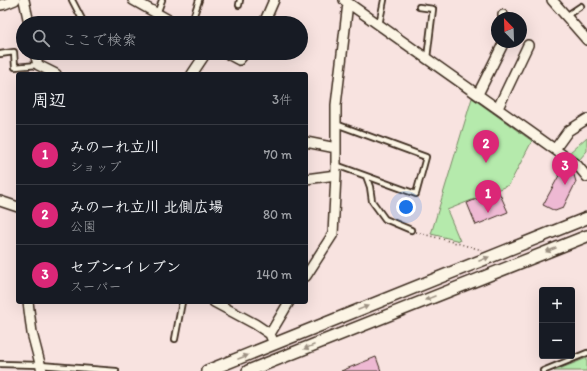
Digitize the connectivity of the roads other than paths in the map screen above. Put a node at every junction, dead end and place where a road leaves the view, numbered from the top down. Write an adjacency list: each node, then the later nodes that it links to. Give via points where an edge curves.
1 (15, 0): 12 (street)
2 (24, 0): 18 (street)
3 (72, 0): 19 (lane)
4 (162, 0): 16 (lane)
5 (199, 0): 17 (lane)
6 (240, 0): 13 (lane)
7 (274, 0): 21 (street)
8 (384, 0): 23 (lane)
9 (552, 0): 22 (street)
10 (137, 1): 16 (street)
11 (346, 2): 23 (street); 37 (street)
12 (0, 5)
13 (239, 5)
14 (581, 6): 22 (lane)
15 (419, 7): 28 (lane, via 433,9)
16 (157, 14): 20 (street)
17 (194, 15)
18 (27, 16)
19 (80, 16)
20 (161, 16)
21 (267, 16)
22 (566, 16): 24 (street)
23 (379, 24): 28 (street)
24 (587, 40)
25 (528, 46): 35 (street)
26 (501, 48): 34 (street)
27 (0, 54): 31 (lane, via 14,52 14,67)
28 (427, 58): 34 (street)
29 (37, 60): 31 (street)
30 (201, 60): 33 (street)
31 (38, 65): 32 (street)
32 (52, 72)
33 (193, 72)
34 (478, 94): 35 (street)
35 (498, 108): 40 (street)
36 (587, 119): 40 (street, via 568,130)
37 (336, 124): 39 (street); 43 (lane, via 426,157 416,194)
38 (308, 142): 39 (street)
39 (336, 148): 41 (street)
40 (555, 149): 44 (street, via 578,166)
41 (336, 165): 42 (street); 43 (lane)
42 (336, 175): 45 (street); 51 (street, via 333,234)
43 (366, 176): 49 (lane, via 372,201 385,220)
44 (587, 177)
45 (308, 179)
46 (0, 201): 47 (street)
47 (16, 206)
48 (587, 218): 57 (street, one-way to 48)
49 (411, 230)
50 (587, 236): 63 (street, one-way to 63)
51 (308, 273)
52 (28, 304): 60 (street)
53 (182, 304): 56 (lane)
54 (218, 304): 57 (street, via 255,324)
55 (288, 304): 57 (street)
56 (175, 339)
57 (272, 339): 61 (street, one-way to 57)
58 (587, 353): 64 (lane)
59 (0, 364): 60 (lane)
60 (41, 368): 62 (lane)
61 (213, 370)
62 (116, 371)
63 (248, 371)
64 (543, 371)

